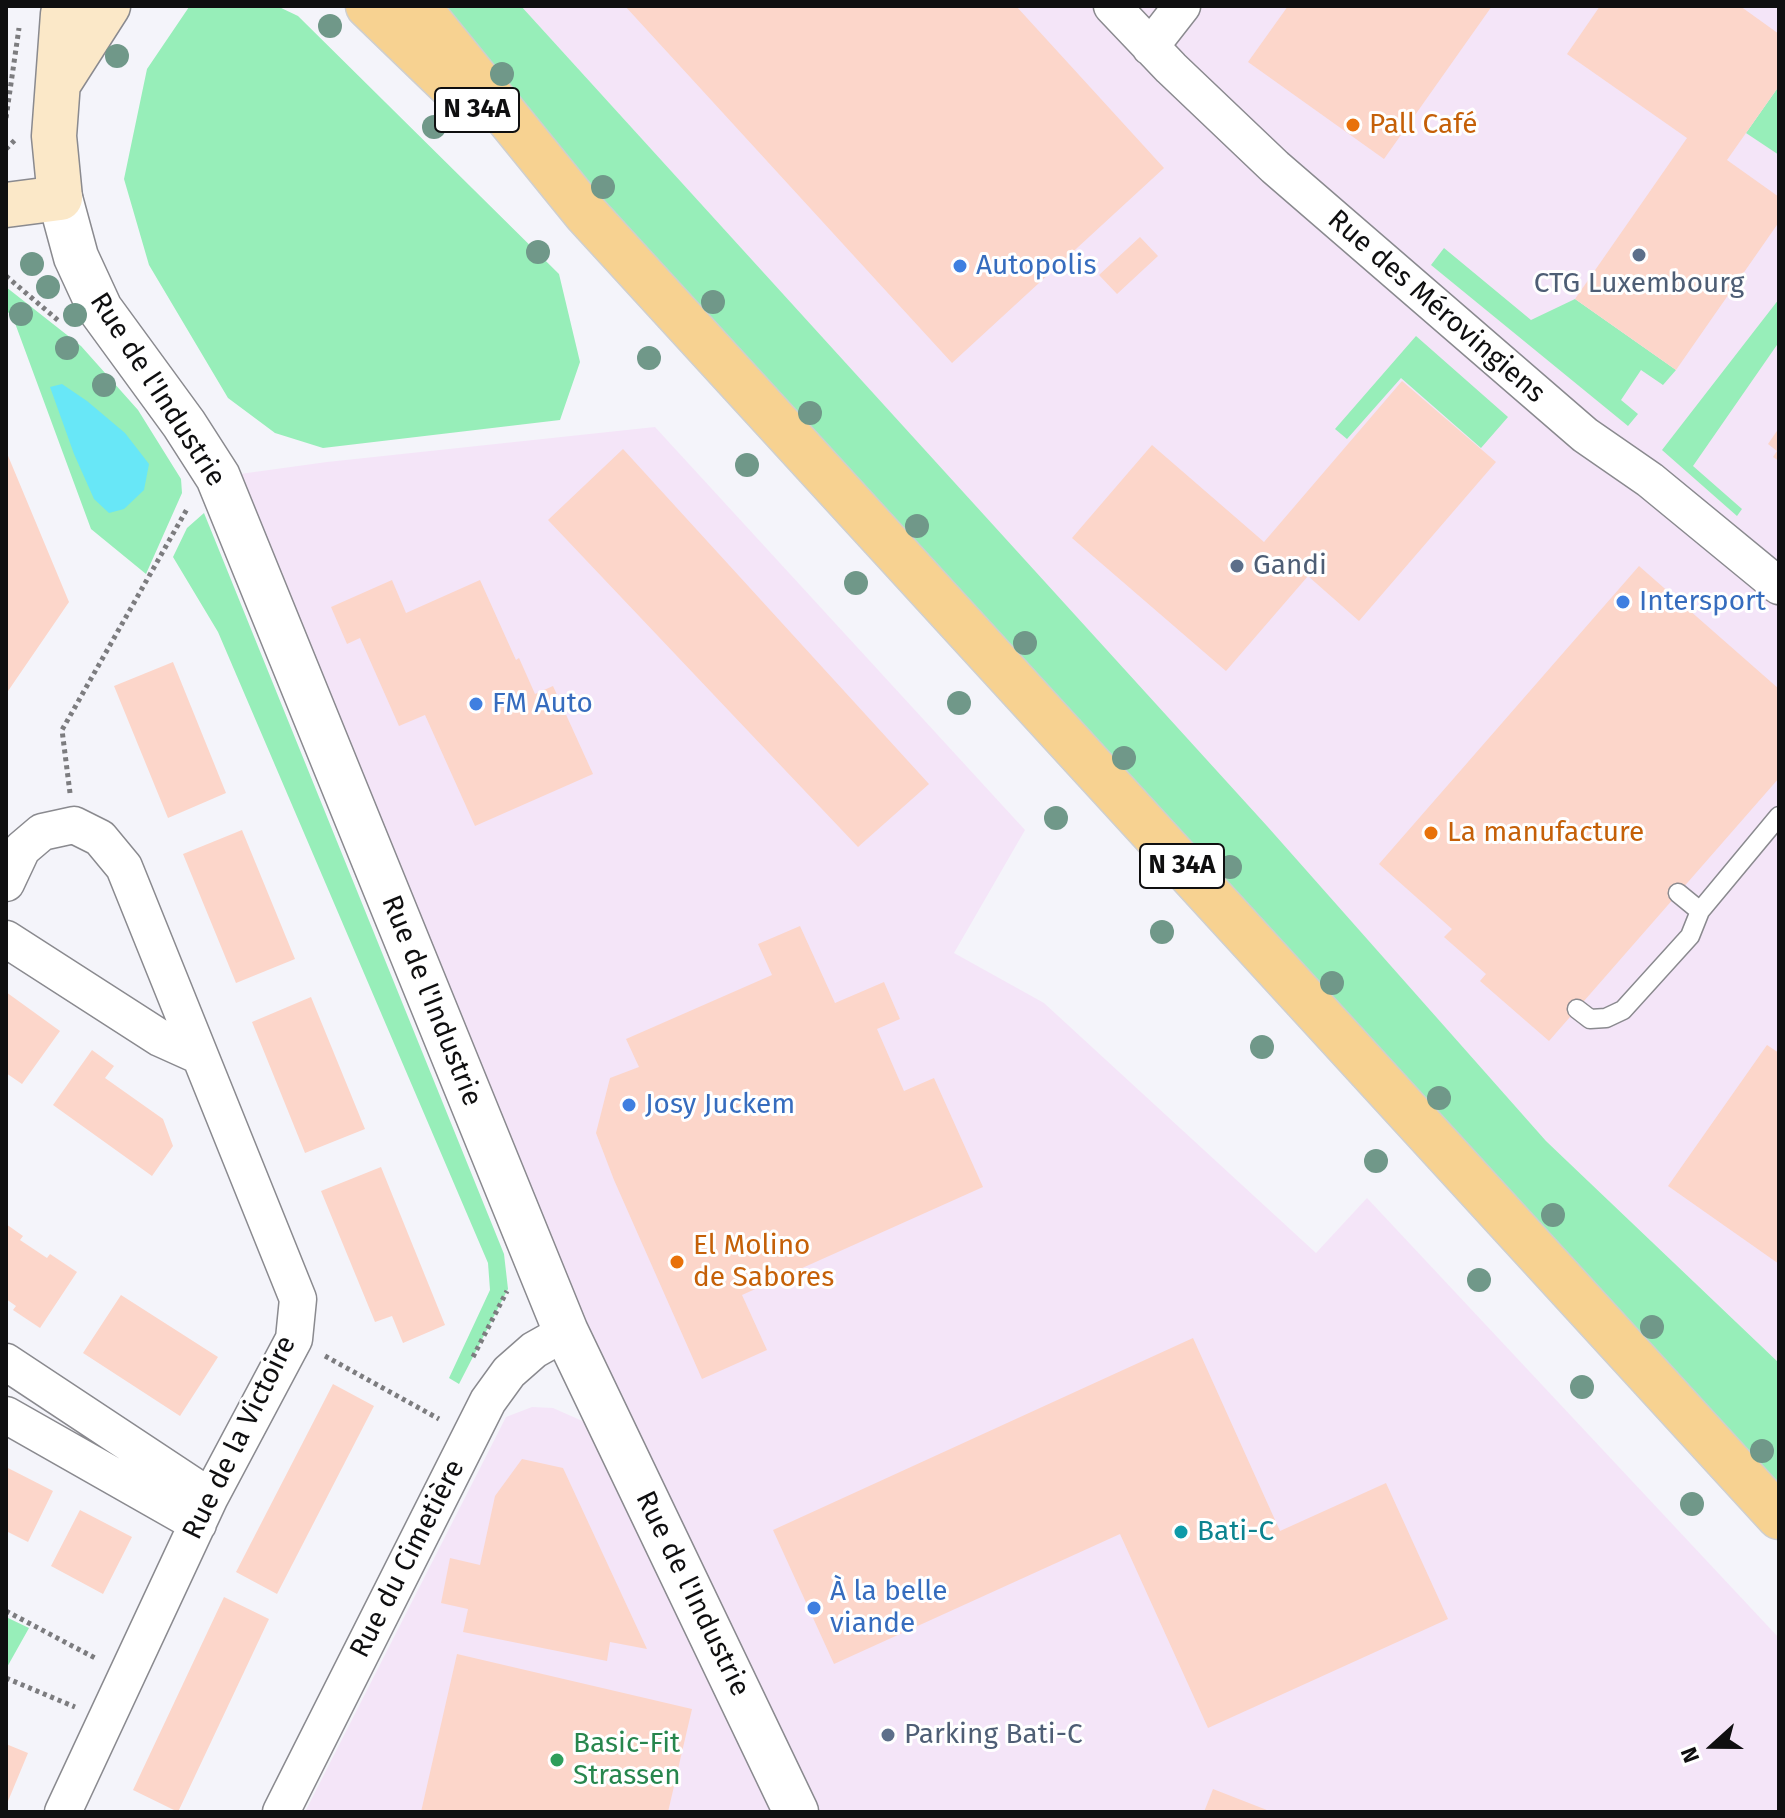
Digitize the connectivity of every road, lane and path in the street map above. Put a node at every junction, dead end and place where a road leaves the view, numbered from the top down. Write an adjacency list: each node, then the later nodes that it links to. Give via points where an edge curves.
1 (66, 6): 9 (main road)
2 (108, 6): 9 (main road)
3 (368, 6): 13 (main road, N 34A)
4 (417, 6): 13 (main road, N 34A)
5 (1112, 6): 8 (street, Rue des Mérovingiens)
6 (1182, 6): 8 (street)
7 (23, 16): 10 (path)
8 (1150, 47): 15 (street, Rue des Mérovingiens, via 1275,167 1585,435 1650,480)
9 (59, 83): 11 (main road, via 54,136)
10 (6, 118)
11 (60, 198): 12 (main road); 25 (street, Rue de l'Industrie, via 76,257 100,309 218,477)
12 (6, 205)
13 (586, 214): 32 (main road, N 34A)
14 (188, 508): 17 (path, via 62,730)
15 (1779, 586)
16 (1779, 816): 20 (lane)
17 (74, 825): 18 (street, via 42,832 22,849); 23 (street, Rue de la Victoire, via 100,838 124,867)
18 (6, 883)
19 (1678, 893): 20 (lane)
20 (1700, 911): 22 (lane, via 1690,936 1623,1010 1590,1019)
21 (6, 939): 23 (street, via 160,1038)
22 (1577, 1009)
23 (200, 1056): 26 (street, Rue de la Victoire, via 298,1299)
24 (508, 1289): 28 (path)
25 (566, 1332): 38 (street, Rue du Cimetière, via 509,1372 488,1401); 39 (street, Rue de l'Industrie)
26 (294, 1339): 30 (path); 31 (street, Rue de la Victoire)
27 (6, 1362): 31 (street)
28 (466, 1371)
29 (6, 1415): 31 (street)
30 (439, 1419)
31 (204, 1510): 34 (street, Rue de la Victoire)
32 (1779, 1517)
33 (6, 1611): 34 (path)
34 (129, 1676): 36 (street, Rue de la Victoire)
35 (6, 1678): 36 (path)
36 (108, 1721): 37 (street, Rue de la Victoire)
37 (63, 1812)
38 (281, 1812)
39 (796, 1812)

